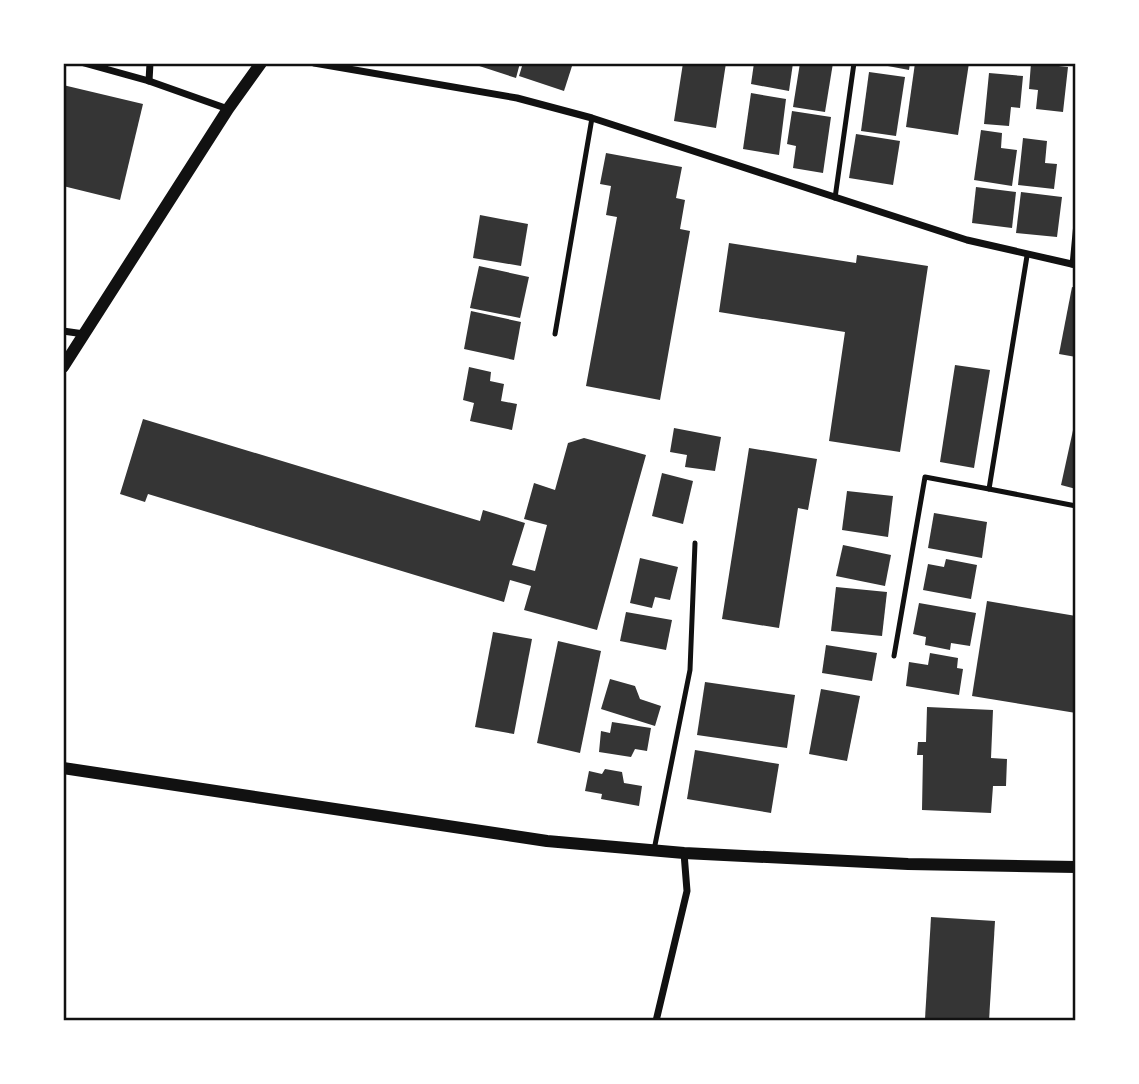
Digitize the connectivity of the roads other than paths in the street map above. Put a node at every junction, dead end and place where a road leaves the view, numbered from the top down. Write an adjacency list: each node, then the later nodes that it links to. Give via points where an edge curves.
1 (84, 63): 6 (street)
2 (150, 63): 6 (street)
3 (261, 63): 7 (street)
4 (314, 63): 8 (street, via 517,98)
5 (854, 63): 9 (lane)
6 (149, 81): 7 (street)
7 (228, 108): 14 (street)
8 (592, 118): 9 (street); 15 (lane)
9 (835, 198): 11 (street)
10 (1076, 223): 12 (lane)
11 (1027, 256): 12 (street); 17 (lane)
12 (1074, 265)
13 (63, 331): 14 (street)
14 (84, 334): 16 (street)
15 (555, 334)
16 (63, 367)
17 (989, 489): 18 (lane); 20 (lane, via 925,477)
18 (1076, 506)
19 (695, 543): 22 (lane, via 690,670)
20 (894, 656)
21 (63, 768): 22 (street, via 533,839)
22 (654, 850): 23 (street)
23 (684, 853): 24 (street); 25 (street, via 687,891)
24 (1076, 867)
25 (656, 1021)

